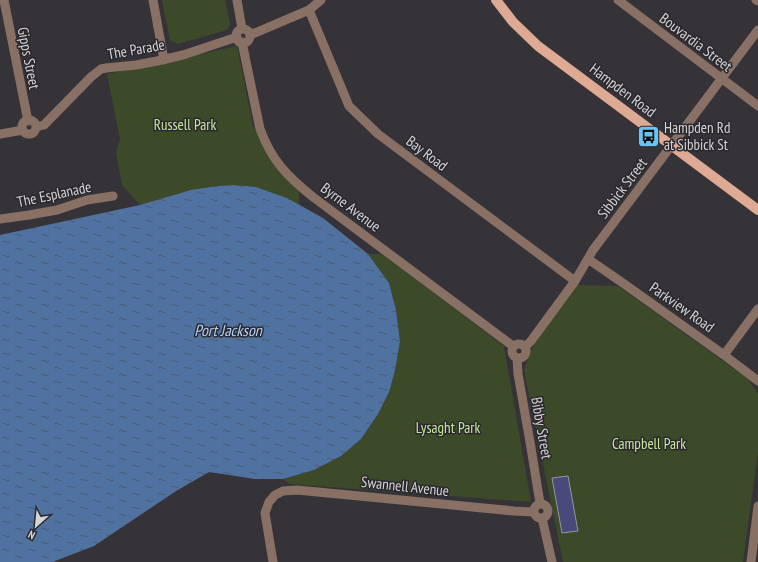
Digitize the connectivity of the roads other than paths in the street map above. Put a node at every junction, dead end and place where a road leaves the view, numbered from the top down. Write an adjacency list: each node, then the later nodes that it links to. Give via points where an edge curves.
1 (4, 0): 14 (street, Gipps Street)
2 (153, 0): 11 (street)
3 (237, 0): 9 (street)
4 (321, 0): 7 (street)
5 (496, 0): 18 (main road, Hampden Road, via 521,31 538,46)
6 (618, 0): 12 (street, Bouvardia Street)
7 (308, 10): 9 (street); 23 (street, Bay Road, via 349,106 378,134)
8 (758, 30): 12 (street, Sibbick Street)
9 (246, 32): 10 (street, via 238,31)
10 (240, 40): 11 (street, The Parade); 25 (street, Byrne Avenue, via 260,129 265,142 286,173 313,197)
11 (164, 60): 15 (street, The Parade, via 101,70 44,125)
12 (721, 79): 13 (street, Bouvardia Street); 18 (street, Sibbick Street)
13 (758, 106)
14 (28, 121): 15 (street, via 34,122); 16 (street, via 24,123)
15 (36, 127): 16 (street, via 34,133 30,134)
16 (23, 130): 17 (street)
17 (0, 134)
18 (672, 145): 20 (main road, Hampden Road); 22 (street, Sibbick Street)
19 (113, 196): 21 (street, The Esplanade, via 87,200 57,210)
20 (758, 210)
21 (0, 219)
22 (588, 259): 23 (street, Sibbick Street); 27 (street, Parkview Road)
23 (575, 281): 26 (street, Sibbick Street)
24 (758, 309): 27 (street)
25 (513, 346): 26 (street, via 519,343); 28 (street, via 512,353)
26 (525, 347): 28 (street, via 524,356)
27 (724, 355): 29 (street, Parkview Road)
28 (517, 358): 30 (street, Bibby Street)
29 (758, 381)
30 (540, 503): 32 (street, via 535,506); 33 (street, via 548,509 546,516)
31 (758, 506): 34 (street)
32 (533, 512): 33 (street); 35 (street, Swannell Avenue, via 297,490 283,491 269,502 265,513)
33 (542, 518): 36 (street)
34 (756, 537): 37 (street)
35 (273, 562)
36 (552, 562)
37 (751, 562)

